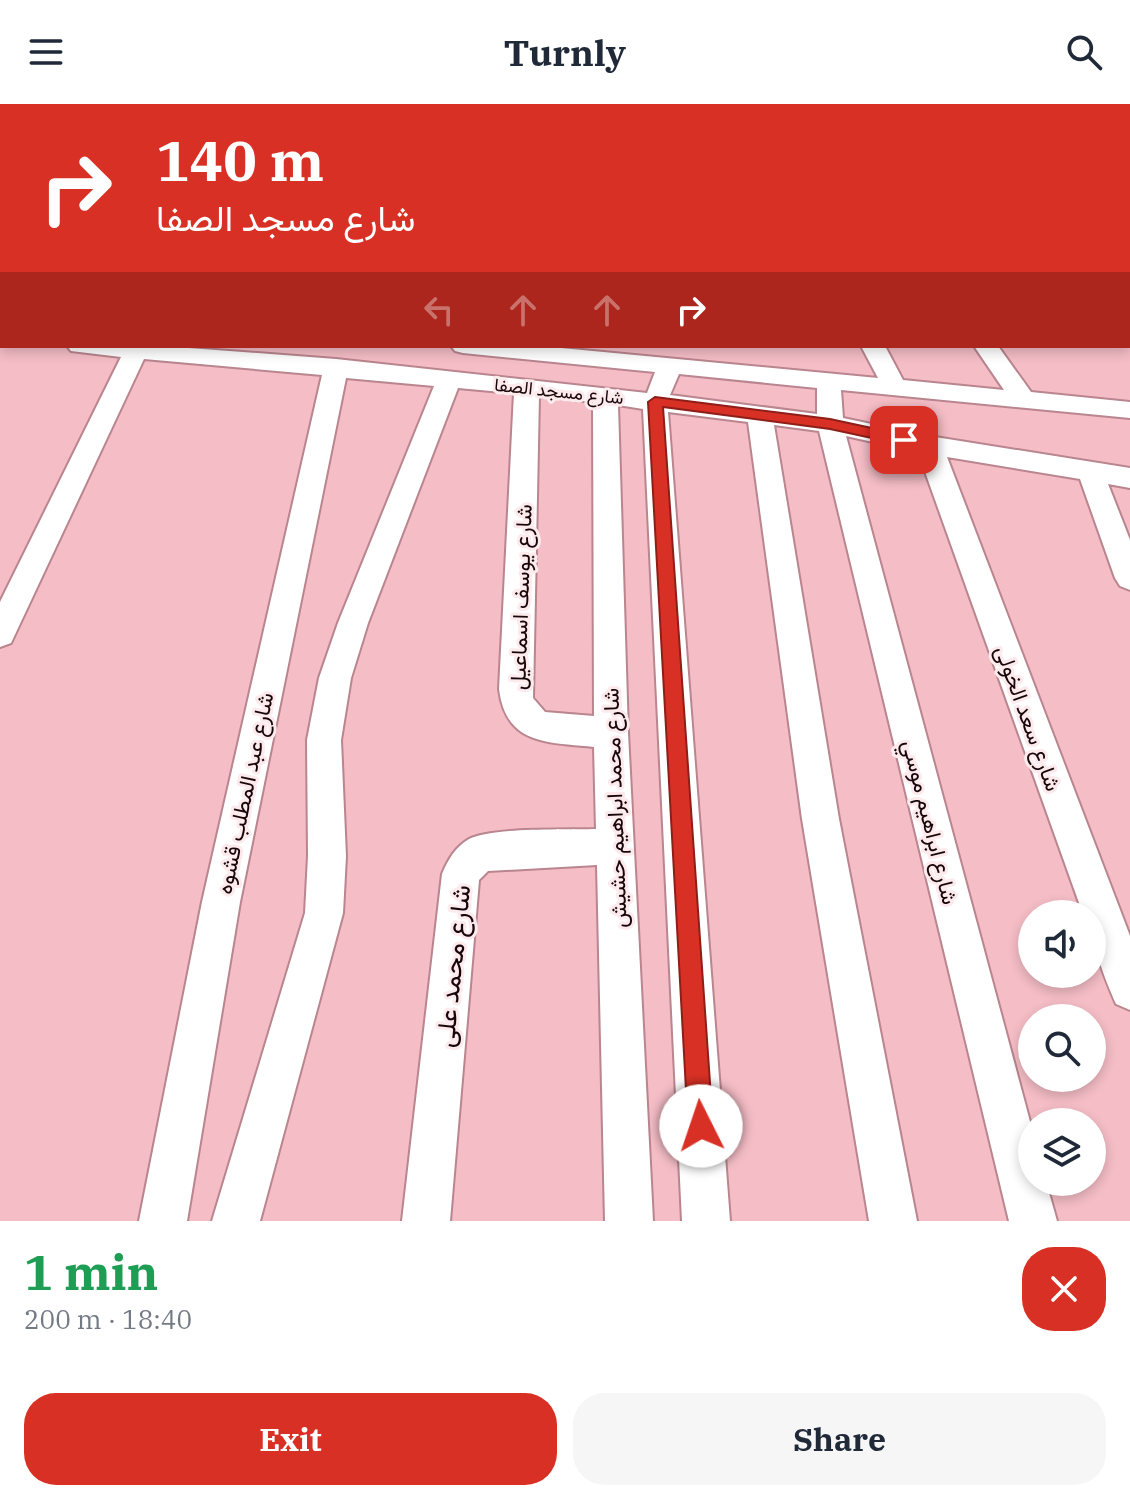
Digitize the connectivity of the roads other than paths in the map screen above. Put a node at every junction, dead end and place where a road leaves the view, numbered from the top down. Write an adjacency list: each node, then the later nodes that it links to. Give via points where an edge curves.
1 (102, 348): 5 (street, شارع مسجد الصفا)
2 (495, 348): 6 (street, شارع مسجد الصفا)
3 (874, 348): 11 (street)
4 (987, 348): 13 (street)
5 (136, 351): 7 (street, شارع مسجد الصفا); 22 (street)
6 (684, 360): 9 (street, شارع مسجد الصفا); 14 (street)
7 (336, 367): 8 (street, شارع مسجد الصفا); 26 (street, شارع عبد المطلب قشوه, via 221,902)
8 (449, 379): 10 (street, شارع مسجد الصفا); 27 (street, via 335,678 324,740 324,913)
9 (829, 381): 11 (street, شارع مسجد الصفا); 17 (street, شارع ابراهيم موسي)
10 (527, 386): 12 (street, شارع مسجد الصفا); 23 (street, شارع يوسف اسماعيل, via 517,704 536,726)
11 (895, 387): 13 (street, شارع مسجد الصفا)
12 (605, 396): 14 (street, شارع مسجد الصفا); 23 (street, شارع محمد ابراهيم حشيش)
13 (1023, 399): 15 (street, شارع مسجد الصفا)
14 (655, 402): 16 (street, شارع مسجد الصفا); 30 (street)
15 (1130, 410)
16 (760, 415): 17 (street, شارع مسجد الصفا); 31 (street, via 833,907)
17 (830, 424): 18 (street, شارع مسجد الصفا); 32 (street, شارع ابراهيم موسي)
18 (929, 445): 19 (street, شارع مسجد الصفا); 25 (street, شارع سعد الخولى)
19 (1090, 471): 20 (street, شارع مسجد الصفا); 21 (street)
20 (1130, 478)
21 (1130, 578)
22 (0, 634)
23 (611, 733): 24 (street, شارع محمد ابراهيم حشيش)
24 (615, 846): 28 (street, شارع محمد على, via 481,853 461,874); 29 (street, شارع محمد ابراهيم حشيش)
25 (1130, 990)
26 (163, 1221)
27 (236, 1221)
28 (426, 1221)
29 (629, 1221)
30 (706, 1221)
31 (893, 1221)
32 (1033, 1221)

